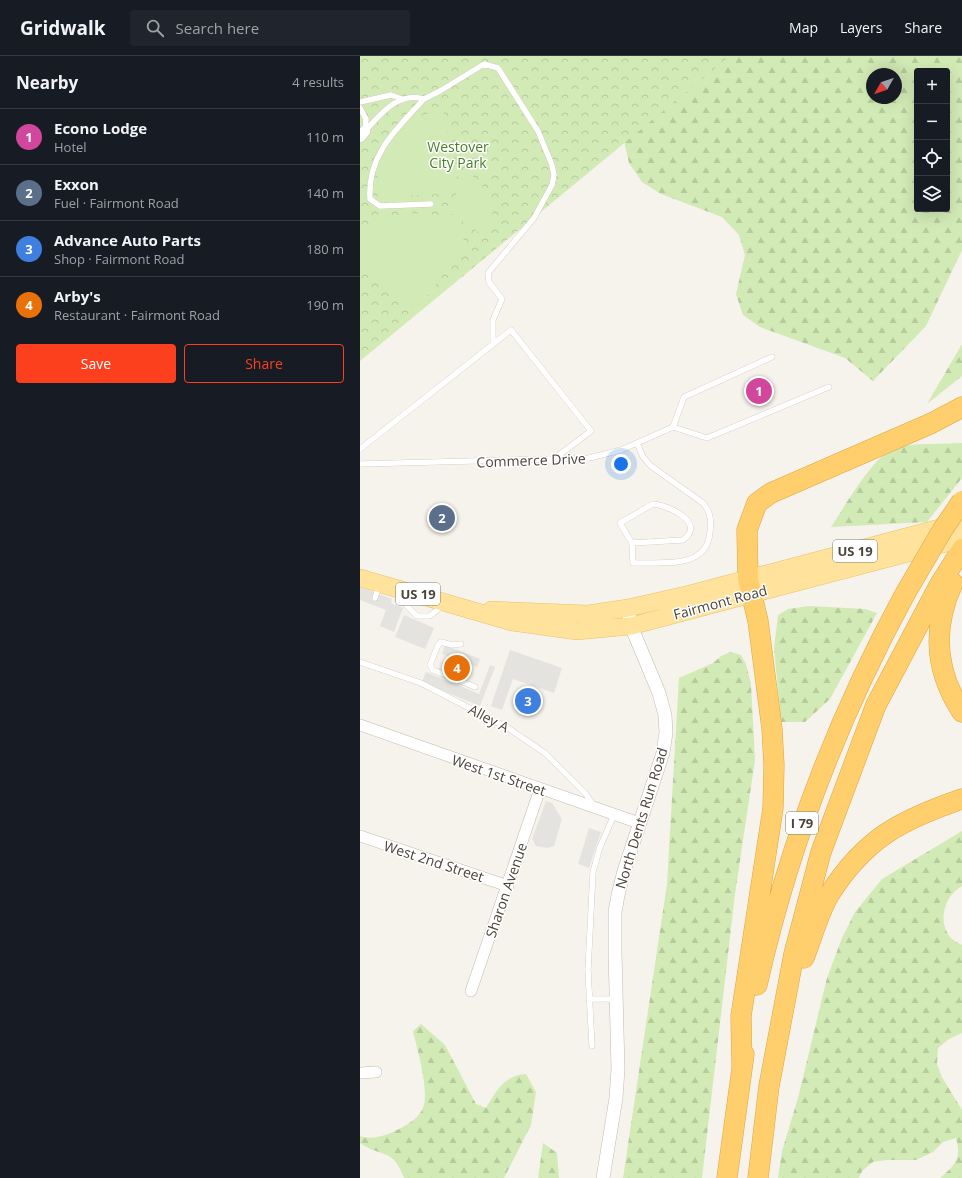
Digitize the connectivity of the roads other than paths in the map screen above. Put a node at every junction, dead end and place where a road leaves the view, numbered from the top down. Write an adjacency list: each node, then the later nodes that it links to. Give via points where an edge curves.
1 (424, 98): 2 (lane, via 414,96); 6 (lane, via 384,144 374,166 369,191 370,199 380,206); 7 (lane, via 484,64 498,68 538,131 552,165 552,185 542,205 488,273 489,282 502,299 493,320)
2 (402, 99): 3 (lane, via 391,95); 5 (lane, via 391,104)
3 (360, 102)
4 (360, 108): 5 (lane, via 366,119)
5 (363, 134)
6 (431, 204)
7 (493, 344): 13 (lane); 14 (lane, via 511,330 591,431)
8 (772, 357): 11 (lane, via 684,397)
9 (829, 387): 11 (lane, via 707,438)
10 (962, 407): 24 (highway, via 771,493 757,503 747,530)
11 (673, 427): 12 (lane, Commerce Drive)
12 (637, 443): 14 (lane, Commerce Drive, via 589,458); 19 (lane, via 643,457 651,466 703,502 709,510 711,520 707,546 699,556 690,560 633,563)
13 (360, 449)
14 (551, 460): 15 (lane, Commerce Drive)
15 (360, 464)
16 (962, 501): 45 (highway, I 79, bridge, via 905,594 831,746 800,828 767,941)
17 (962, 522): 24 (main road, Fairmont Road / US 19)
18 (962, 539): 24 (main road, Fairmont Road / US 19)
19 (632, 543): 19 (lane, via 683,540 687,537 690,524 687,518 659,504 653,504 620,523)
20 (962, 549): 23 (highway, I 79)
21 (962, 565): 23 (highway)
22 (360, 578): 26 (main road, Fairmont Road / US 19, via 378,591 400,588)
23 (947, 584): 31 (highway, via 939,634 940,665 950,694); 43 (highway, I 79, via 876,705 821,852 794,954)
24 (750, 586): 25 (main road, Fairmont Road / US 19); 27 (main road, Fairmont Road / US 19); 45 (highway, via 758,621 774,765 772,808 741,1016)
25 (628, 608): 26 (main road, Fairmont Road / US 19, via 588,614); 27 (street, North Dents Run Road)
26 (476, 611): 27 (main road, Fairmont Road / US 19, via 512,622 577,630)
27 (631, 626): 37 (street, North Dents Run Road, via 659,693 665,715 666,733 663,753)
28 (461, 644): 30 (lane, via 438,644 430,666 433,670)
29 (360, 662): 35 (lane, Alley A, via 421,683 508,728 546,753 586,794)
30 (475, 687)
31 (962, 712)
32 (360, 725): 33 (street, West 1st Street)
33 (540, 789): 35 (street, West 1st Street); 39 (street, Sharon Avenue)
34 (962, 798): 43 (highway, via 922,813 882,834 859,856 828,896)
35 (596, 808): 36 (street, West 1st Street)
36 (614, 815): 37 (street, West 1st Street); 41 (lane, via 600,847 593,872 588,970)
37 (639, 824): 42 (street, North Dents Run Road, via 624,871 616,912)
38 (360, 836): 39 (street, West 2nd Street)
39 (508, 886): 40 (street, Sharon Avenue)
40 (471, 991)
41 (590, 999): 42 (lane); 44 (lane)
42 (617, 999): 48 (street, North Dents Run Road, via 616,1098)
43 (778, 1036): 50 (highway, I 79)
44 (592, 1046)
45 (742, 1066): 49 (highway, I 79)
46 (376, 1072): 47 (street)
47 (360, 1073)
48 (602, 1178)
49 (728, 1178)
50 (758, 1178)

